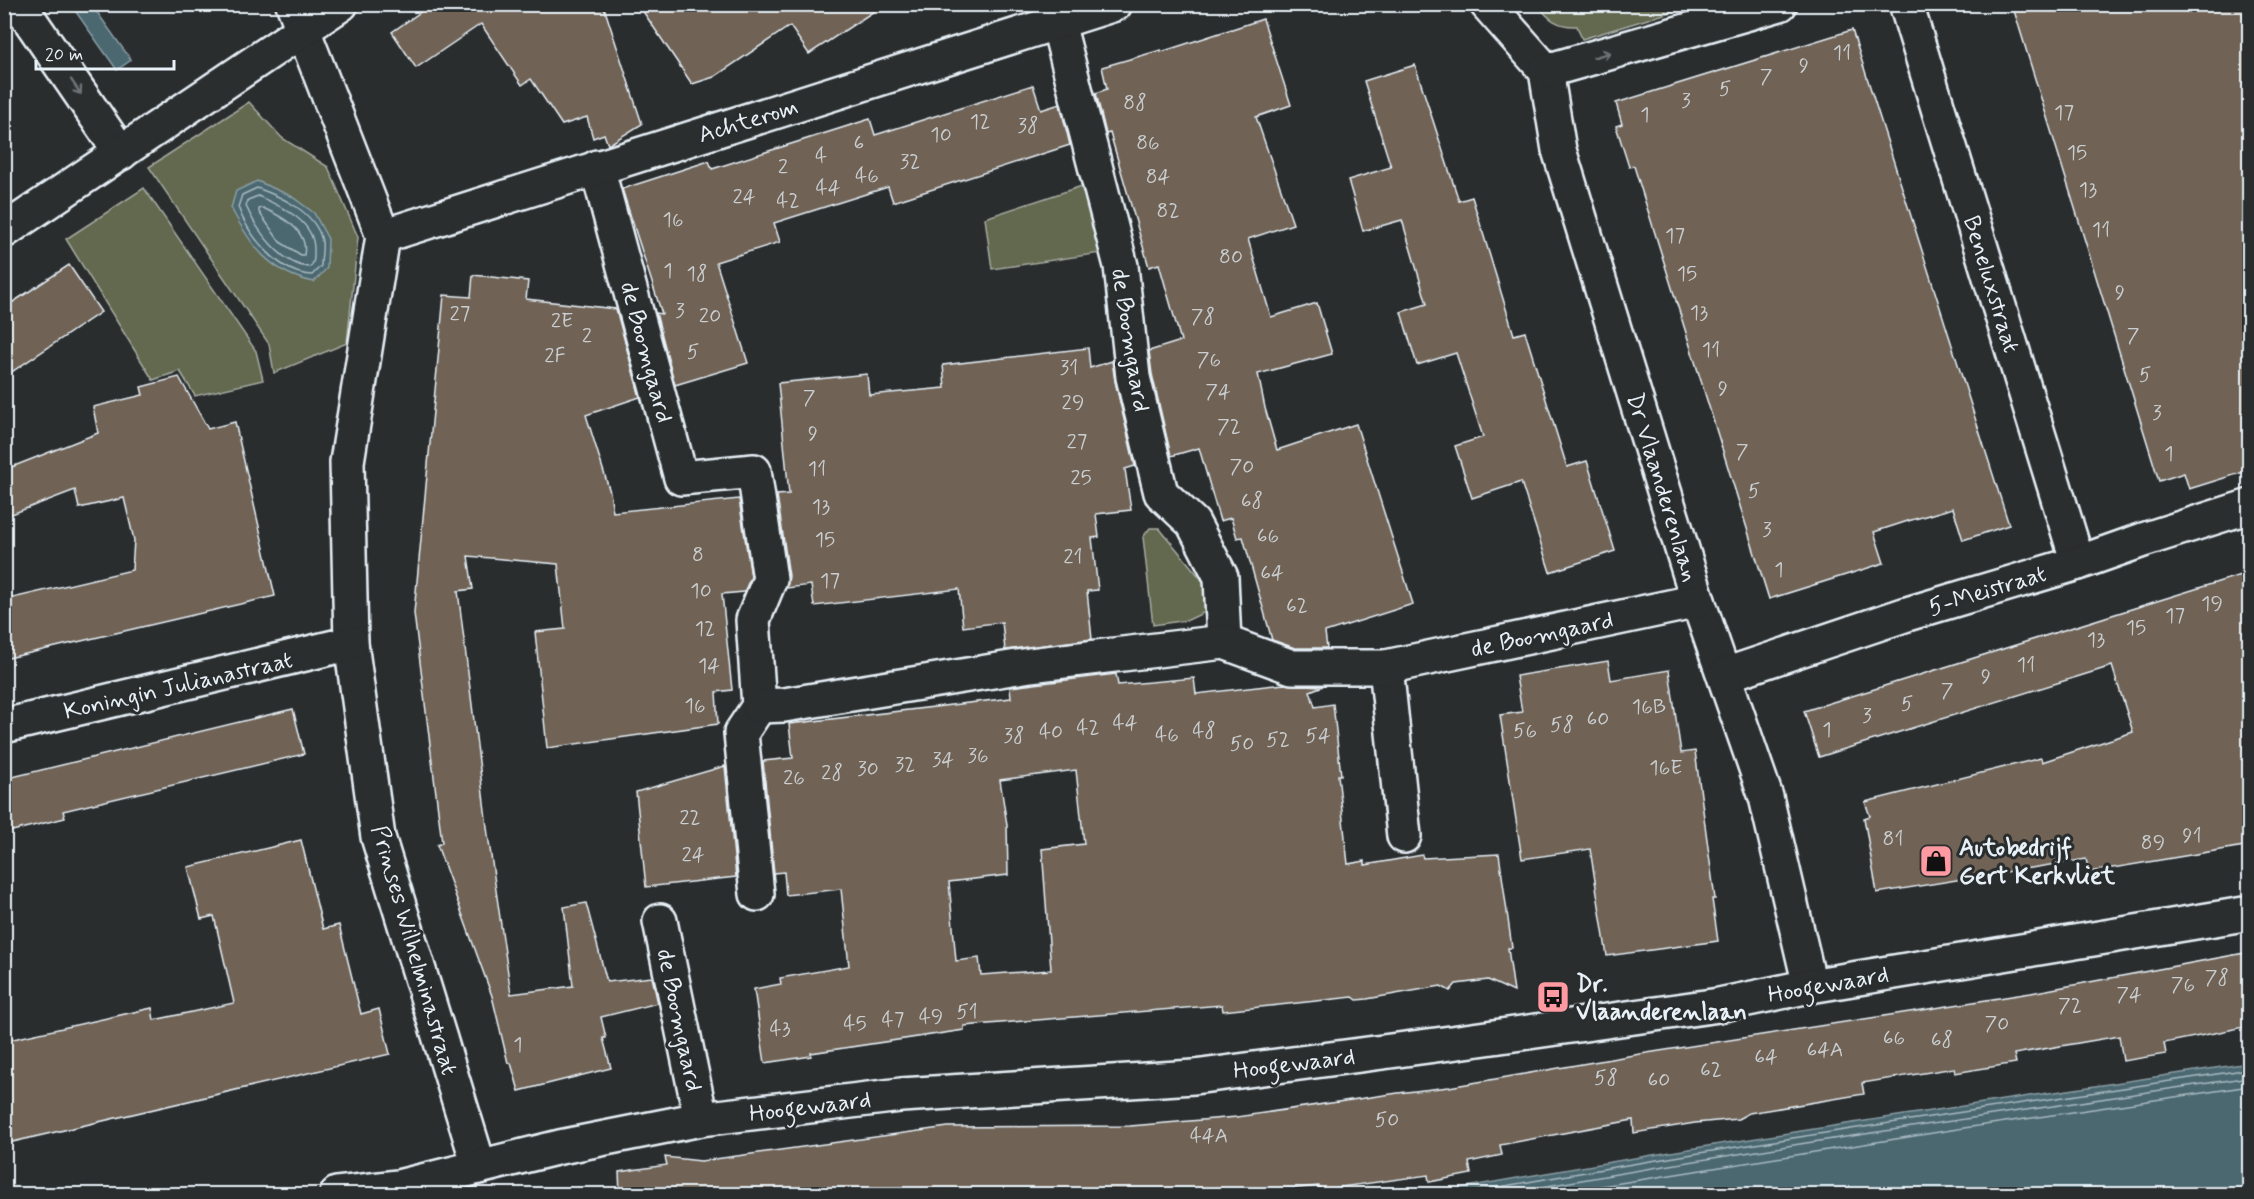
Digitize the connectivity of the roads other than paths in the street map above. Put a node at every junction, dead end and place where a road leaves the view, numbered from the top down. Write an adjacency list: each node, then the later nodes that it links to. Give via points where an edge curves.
1 (19, 4): 10 (street, one-way to 10)
2 (341, 4): 7 (street)
3 (1115, 4): 8 (street, Achterom)
4 (1487, 4): 9 (street)
5 (1780, 4): 9 (street, one-way to 5)
6 (1906, 4): 15 (street, Beneluxstraat)
7 (298, 17): 10 (street); 13 (street, Prinses Wilhelminastraat)
8 (1058, 23): 11 (street, Achterom); 17 (street, de Boomgaard, via 1121,266 1133,377 1161,493 1192,523 1221,577)
9 (1546, 71): 16 (street, Dr Vlaanderenlaan, via 1559,150)
10 (121, 153): 12 (street)
11 (597, 167): 13 (street, Achterom); 21 (street, de Boomgaard, via 681,478 754,471 770,579 753,620)
12 (4, 231)
13 (382, 236): 18 (street, Prinses Wilhelminastraat, via 347,462)
14 (2250, 506): 15 (street, 5-Meistraat)
15 (2078, 563): 20 (street, 5-Meistraat, via 1907,614)
16 (1698, 601): 19 (street, de Boomgaard); 20 (street, Dr Vlaanderenlaan)
17 (1224, 642): 19 (street, de Boomgaard, via 1292,667); 21 (street, de Boomgaard, via 1030,665)
18 (351, 643): 22 (street, Koningin Julianastraat); 29 (street, Prinses Wilhelminastraat, via 378,837)
19 (1386, 667): 23 (street)
20 (1725, 675): 27 (street, Dr Vlaanderenlaan, via 1766,797)
21 (759, 706): 24 (street, via 741,733)
22 (4, 726)
23 (1404, 836)
24 (757, 894)
25 (2250, 913): 27 (street, Hoogewaard)
26 (660, 921): 28 (street, de Boomgaard)
27 (1810, 986): 28 (street, Hoogewaard, via 1719,1005 1194,1077 901,1095)
28 (701, 1119): 29 (street, Hoogewaard)
29 (479, 1166): 30 (street, Hoogewaard, via 398,1186)
30 (337, 1194)

